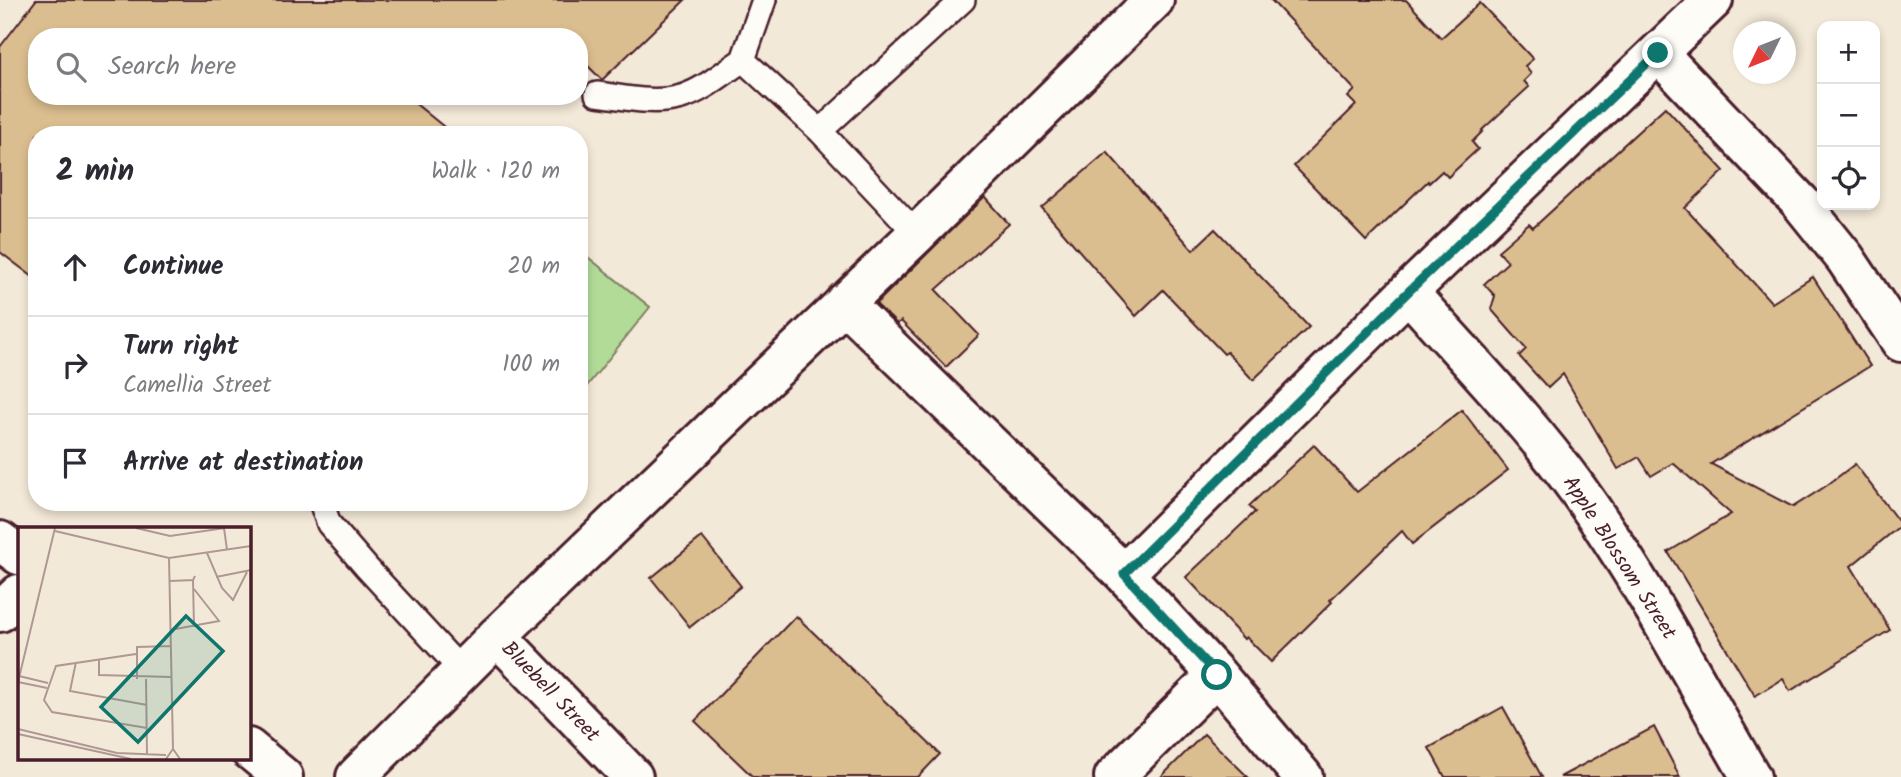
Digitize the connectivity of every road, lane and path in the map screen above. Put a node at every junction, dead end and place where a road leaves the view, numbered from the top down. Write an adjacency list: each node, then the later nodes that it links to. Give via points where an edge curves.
1 (764, 0): 6 (lane)
2 (963, 0): 8 (lane)
3 (1154, 0): 9 (street)
4 (1713, 0): 5 (street)
5 (1658, 53): 10 (street); 12 (street, via 1800,202 1845,258)
6 (743, 60): 7 (lane, via 681,97 657,101); 8 (lane)
7 (597, 94)
8 (820, 131): 9 (lane)
9 (917, 234): 11 (street)
10 (1408, 292): 16 (street); 28 (street, Apple Blossom Street, via 1577,489 1625,560)
11 (844, 303): 16 (street); 19 (street)
12 (1901, 342)
13 (324, 511): 20 (lane, via 329,524 366,568)
14 (0, 541): 15 (street)
15 (18, 554)
16 (1124, 574): 21 (street)
17 (18, 595): 18 (street)
18 (0, 612)
19 (497, 636): 20 (street); 25 (street, Bluebell Street)
20 (462, 671): 24 (street)
21 (1217, 675): 26 (street); 27 (street)
22 (250, 750): 23 (street)
23 (283, 777)
24 (356, 777)
25 (633, 777)
26 (1114, 777)
27 (1303, 777)
28 (1751, 777)

